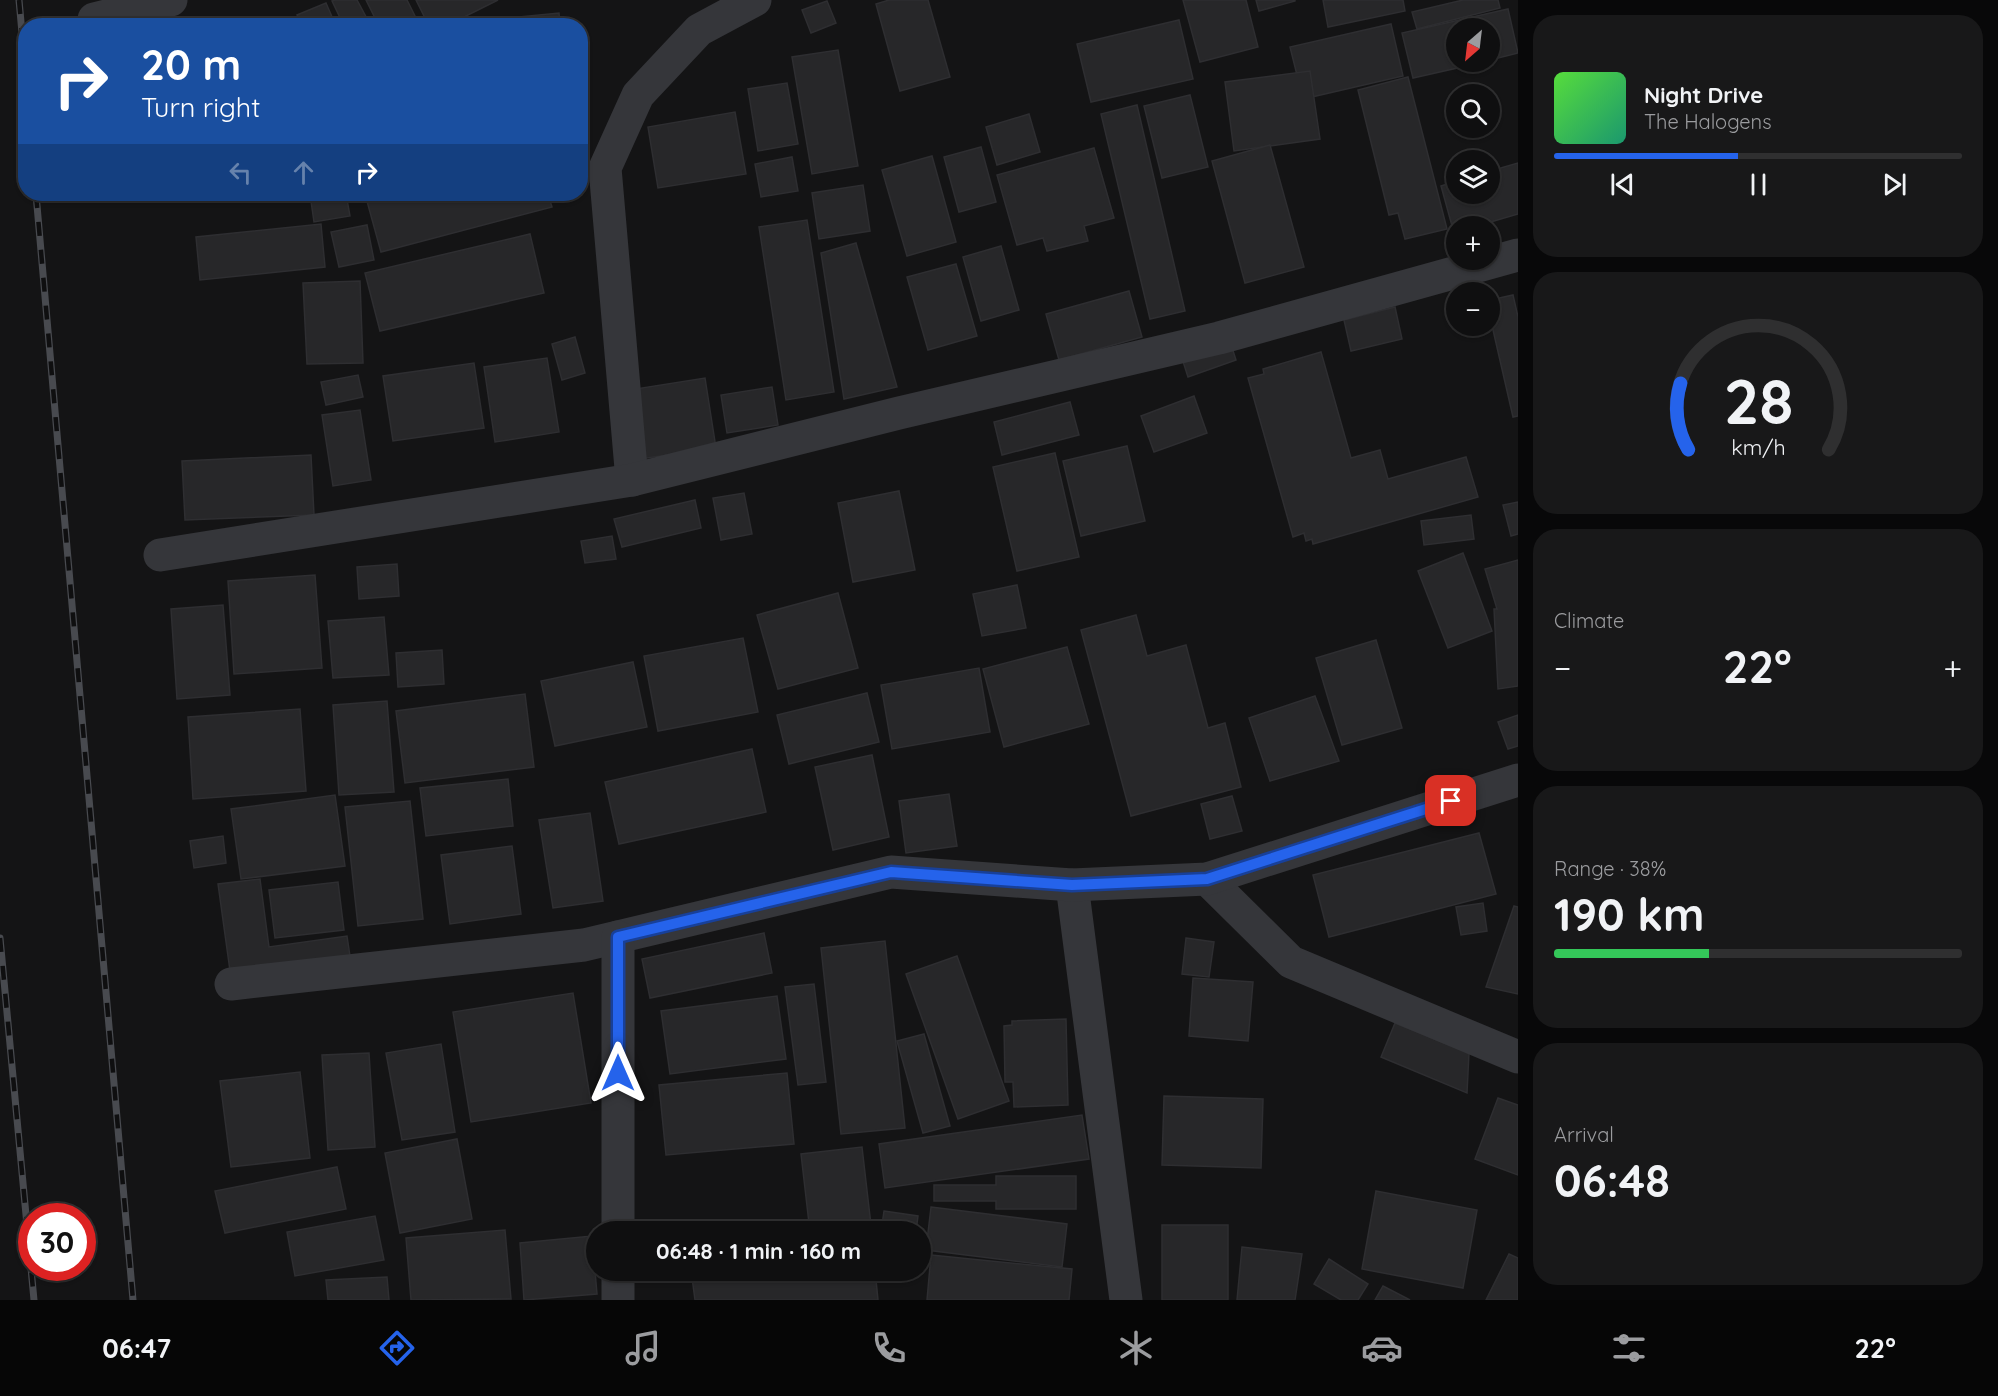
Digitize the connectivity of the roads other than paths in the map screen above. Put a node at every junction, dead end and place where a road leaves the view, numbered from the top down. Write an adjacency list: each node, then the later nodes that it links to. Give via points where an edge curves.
1 (171, 0): 3 (street)
2 (755, 0): 5 (street, via 699,30 638,95 605,168)
3 (98, 18)
4 (1518, 255): 5 (street, via 1219,338)
5 (632, 480): 6 (street)
6 (159, 555)
7 (1518, 780): 8 (street)
8 (1207, 879): 9 (street); 12 (street, via 1291,962)
9 (1072, 885): 10 (street, via 891,872); 16 (street)
10 (618, 937): 11 (street, via 584,945); 13 (street)
11 (231, 984)
12 (1518, 1058)
13 (618, 1221)
14 (618, 1281): 15 (street)
15 (618, 1300)
16 (1126, 1300)

